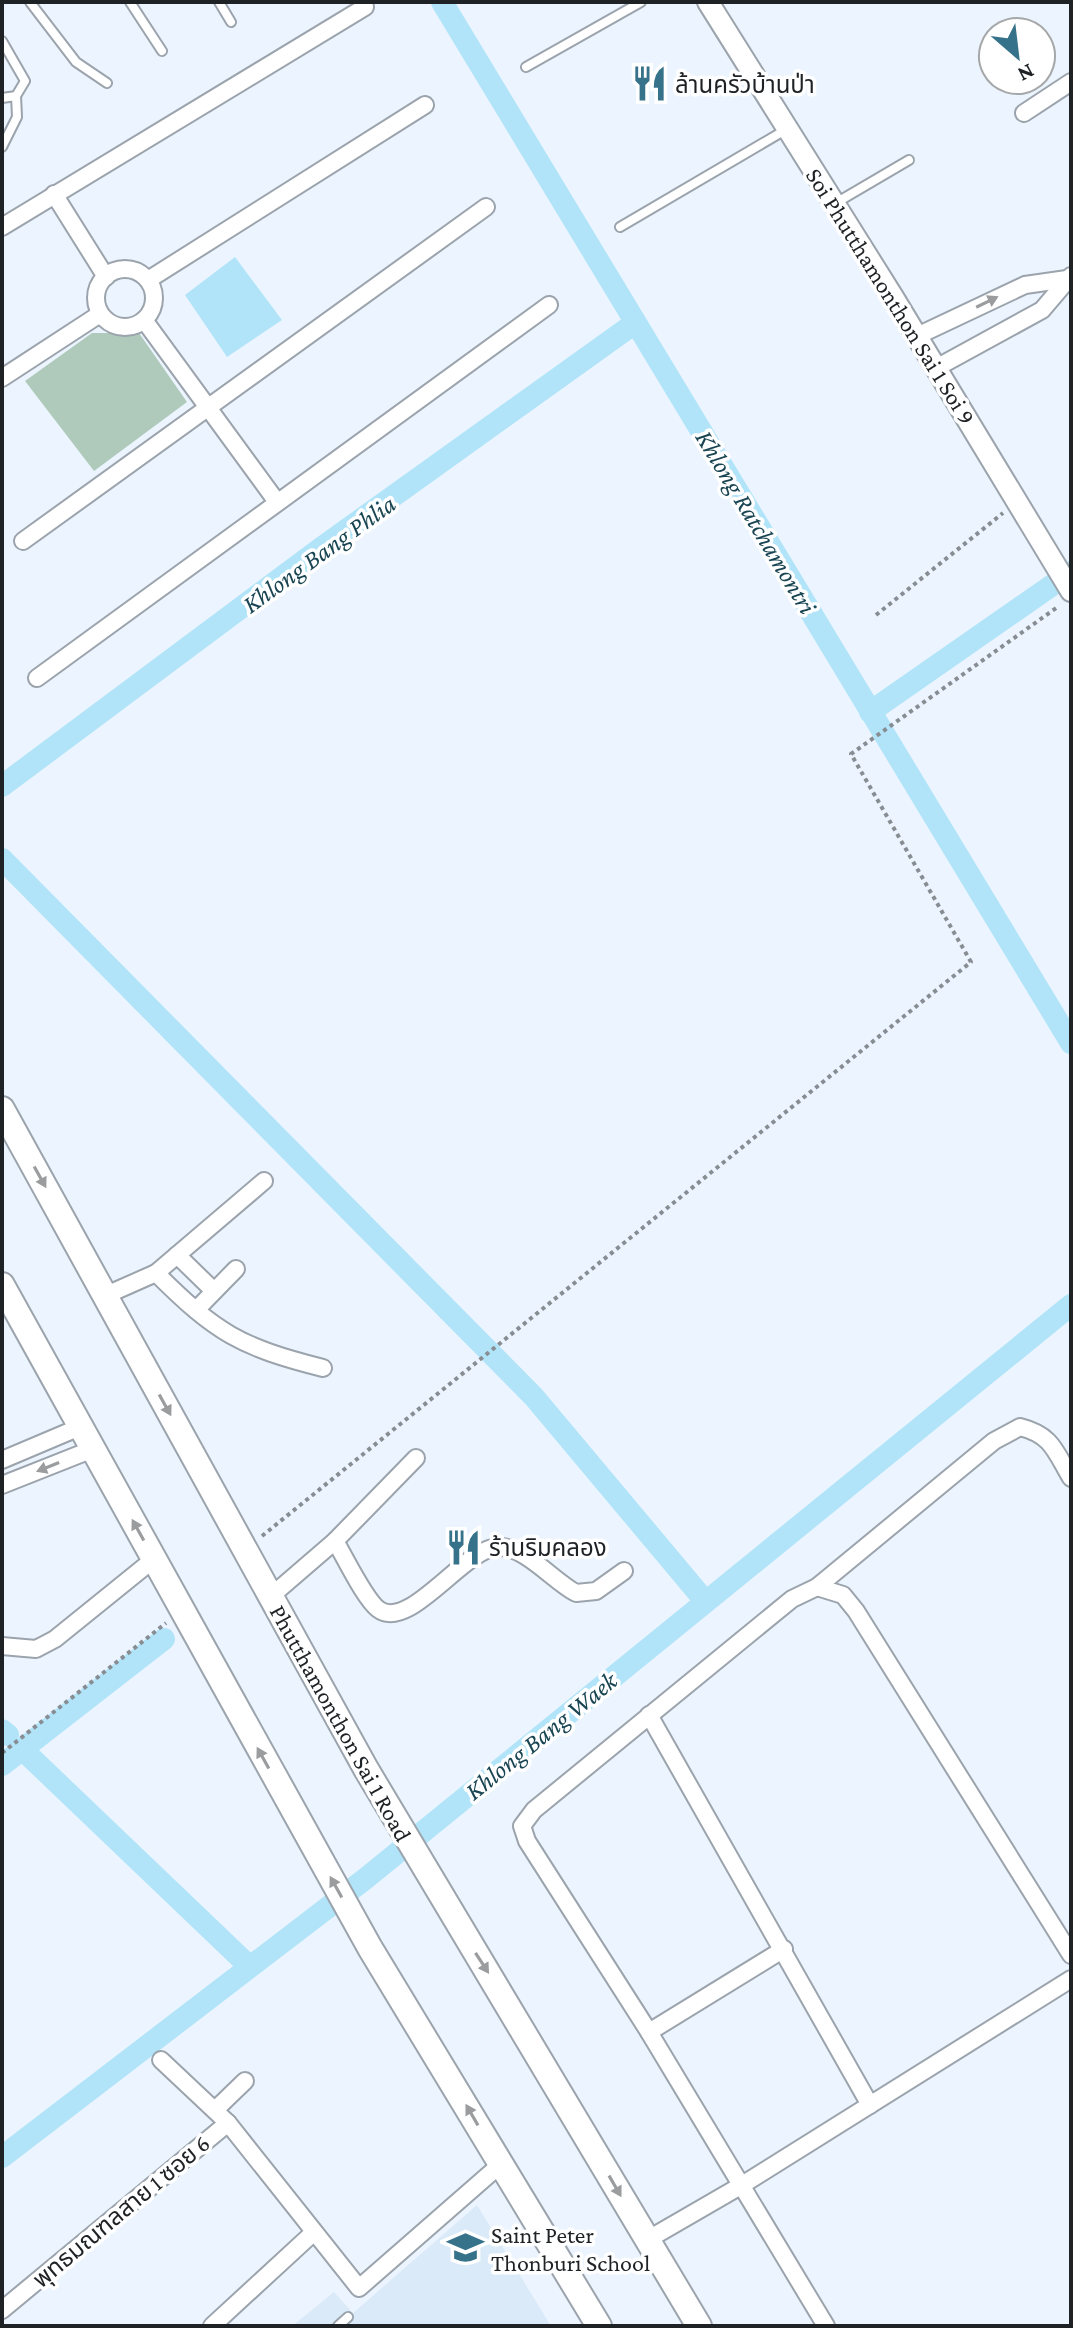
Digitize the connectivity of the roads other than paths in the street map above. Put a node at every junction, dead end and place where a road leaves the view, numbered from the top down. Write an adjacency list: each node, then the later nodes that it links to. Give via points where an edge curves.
1 (30, 2): 12 (lane, via 76,62)
2 (130, 2): 9 (lane)
3 (219, 2): 7 (lane)
4 (641, 2): 10 (lane)
5 (708, 2): 17 (street, Soi Phutthamonthon Sai 1 Soi 9)
6 (365, 7): 20 (street)
7 (231, 22)
8 (2, 41): 13 (lane, via 23,73 23,89)
9 (162, 51)
10 (526, 67)
11 (1071, 82): 16 (street)
12 (107, 83)
13 (16, 96): 14 (lane); 18 (lane, via 17,117)
14 (2, 98)
15 (425, 105): 27 (street)
16 (1024, 113)
17 (788, 129): 21 (street, Soi Phutthamonthon Sai 1 Soi 9); 24 (lane)
18 (2, 147)
19 (909, 160): 21 (lane)
20 (54, 194): 23 (street); 25 (street)
21 (834, 204): 31 (street, Soi Phutthamonthon Sai 1 Soi 9)
22 (486, 207): 34 (street)
23 (2, 227)
24 (620, 227)
25 (106, 277): 27 (street, via 128,270); 29 (street, via 96,294)
26 (1069, 278): 31 (street, one-way to 26, via 1025,285); 32 (street, via 1042,310)
27 (148, 280): 30 (street, via 154,301)
28 (549, 305): 35 (street)
29 (100, 314): 30 (street, via 126,327); 33 (street)
30 (144, 320): 34 (street)
31 (917, 336): 32 (street, Soi Phutthamonthon Sai 1 Soi 9)
32 (936, 368): 37 (street, Soi Phutthamonthon Sai 1 Soi 9)
33 (2, 378)
34 (208, 408): 35 (street); 36 (street)
35 (277, 502): 38 (street)
36 (23, 541)
37 (1071, 591)
38 (37, 678)
39 (2, 1109): 46 (main road, Phutthamonthon Sai 1 Road, one-way to 46)
40 (264, 1181): 41 (street)
41 (177, 1255): 43 (street); 45 (street)
42 (236, 1269): 45 (street)
43 (156, 1273): 46 (street); 47 (street)
44 (2, 1285): 49 (main road)
45 (214, 1291): 47 (street)
46 (104, 1296): 59 (main road, Phutthamonthon Sai 1 Road, one-way to 59)
47 (196, 1310): 48 (street, via 246,1346)
48 (323, 1368)
49 (80, 1427): 50 (main road); 52 (street)
50 (93, 1449): 54 (street, one-way to 54); 56 (main road, one-way to 50)
51 (416, 1458): 55 (street)
52 (2, 1460)
53 (1071, 1478): 58 (street, via 1048,1439 1020,1427 994,1441)
54 (2, 1485)
55 (335, 1541): 57 (street, via 377,1608 391,1614 407,1609 495,1546 515,1549 576,1593 596,1591); 59 (street)
56 (154, 1559): 60 (street, via 55,1639 36,1649); 71 (main road, one-way to 56, via 370,1948)
57 (624, 1571)
58 (817, 1587): 61 (street, via 792,1599); 63 (street, via 843,1595 856,1611)
59 (270, 1597): 74 (main road, Phutthamonthon Sai 1 Road, one-way to 74, via 440,1897)
60 (2, 1646)
61 (649, 1715): 62 (street); 65 (street, via 534,1810 522,1826)
62 (784, 1949): 65 (street); 68 (street)
63 (1071, 1955)
64 (1071, 1979): 68 (street)
65 (649, 2032): 72 (street)
66 (161, 2060): 69 (street)
67 (245, 2081): 69 (street)
68 (870, 2105): 72 (street)
69 (215, 2110): 70 (street)
70 (228, 2123): 73 (street, พุทธมณฑลสาย 1 ซอย 6); 75 (street, พุทธมณฑลสาย 1 ซอย 6)
71 (501, 2164): 73 (street, พุทธมณฑลสาย 1 ซอย 6, via 359,2288); 79 (main road)
72 (742, 2185): 74 (street); 81 (street)
73 (313, 2233): 77 (street)
74 (647, 2240): 80 (main road, Phutthamonthon Sai 1 Road)
75 (2, 2310)
76 (348, 2317): 78 (lane)
77 (212, 2326)
78 (338, 2326)
79 (599, 2326)
80 (699, 2326)
81 (826, 2326)

